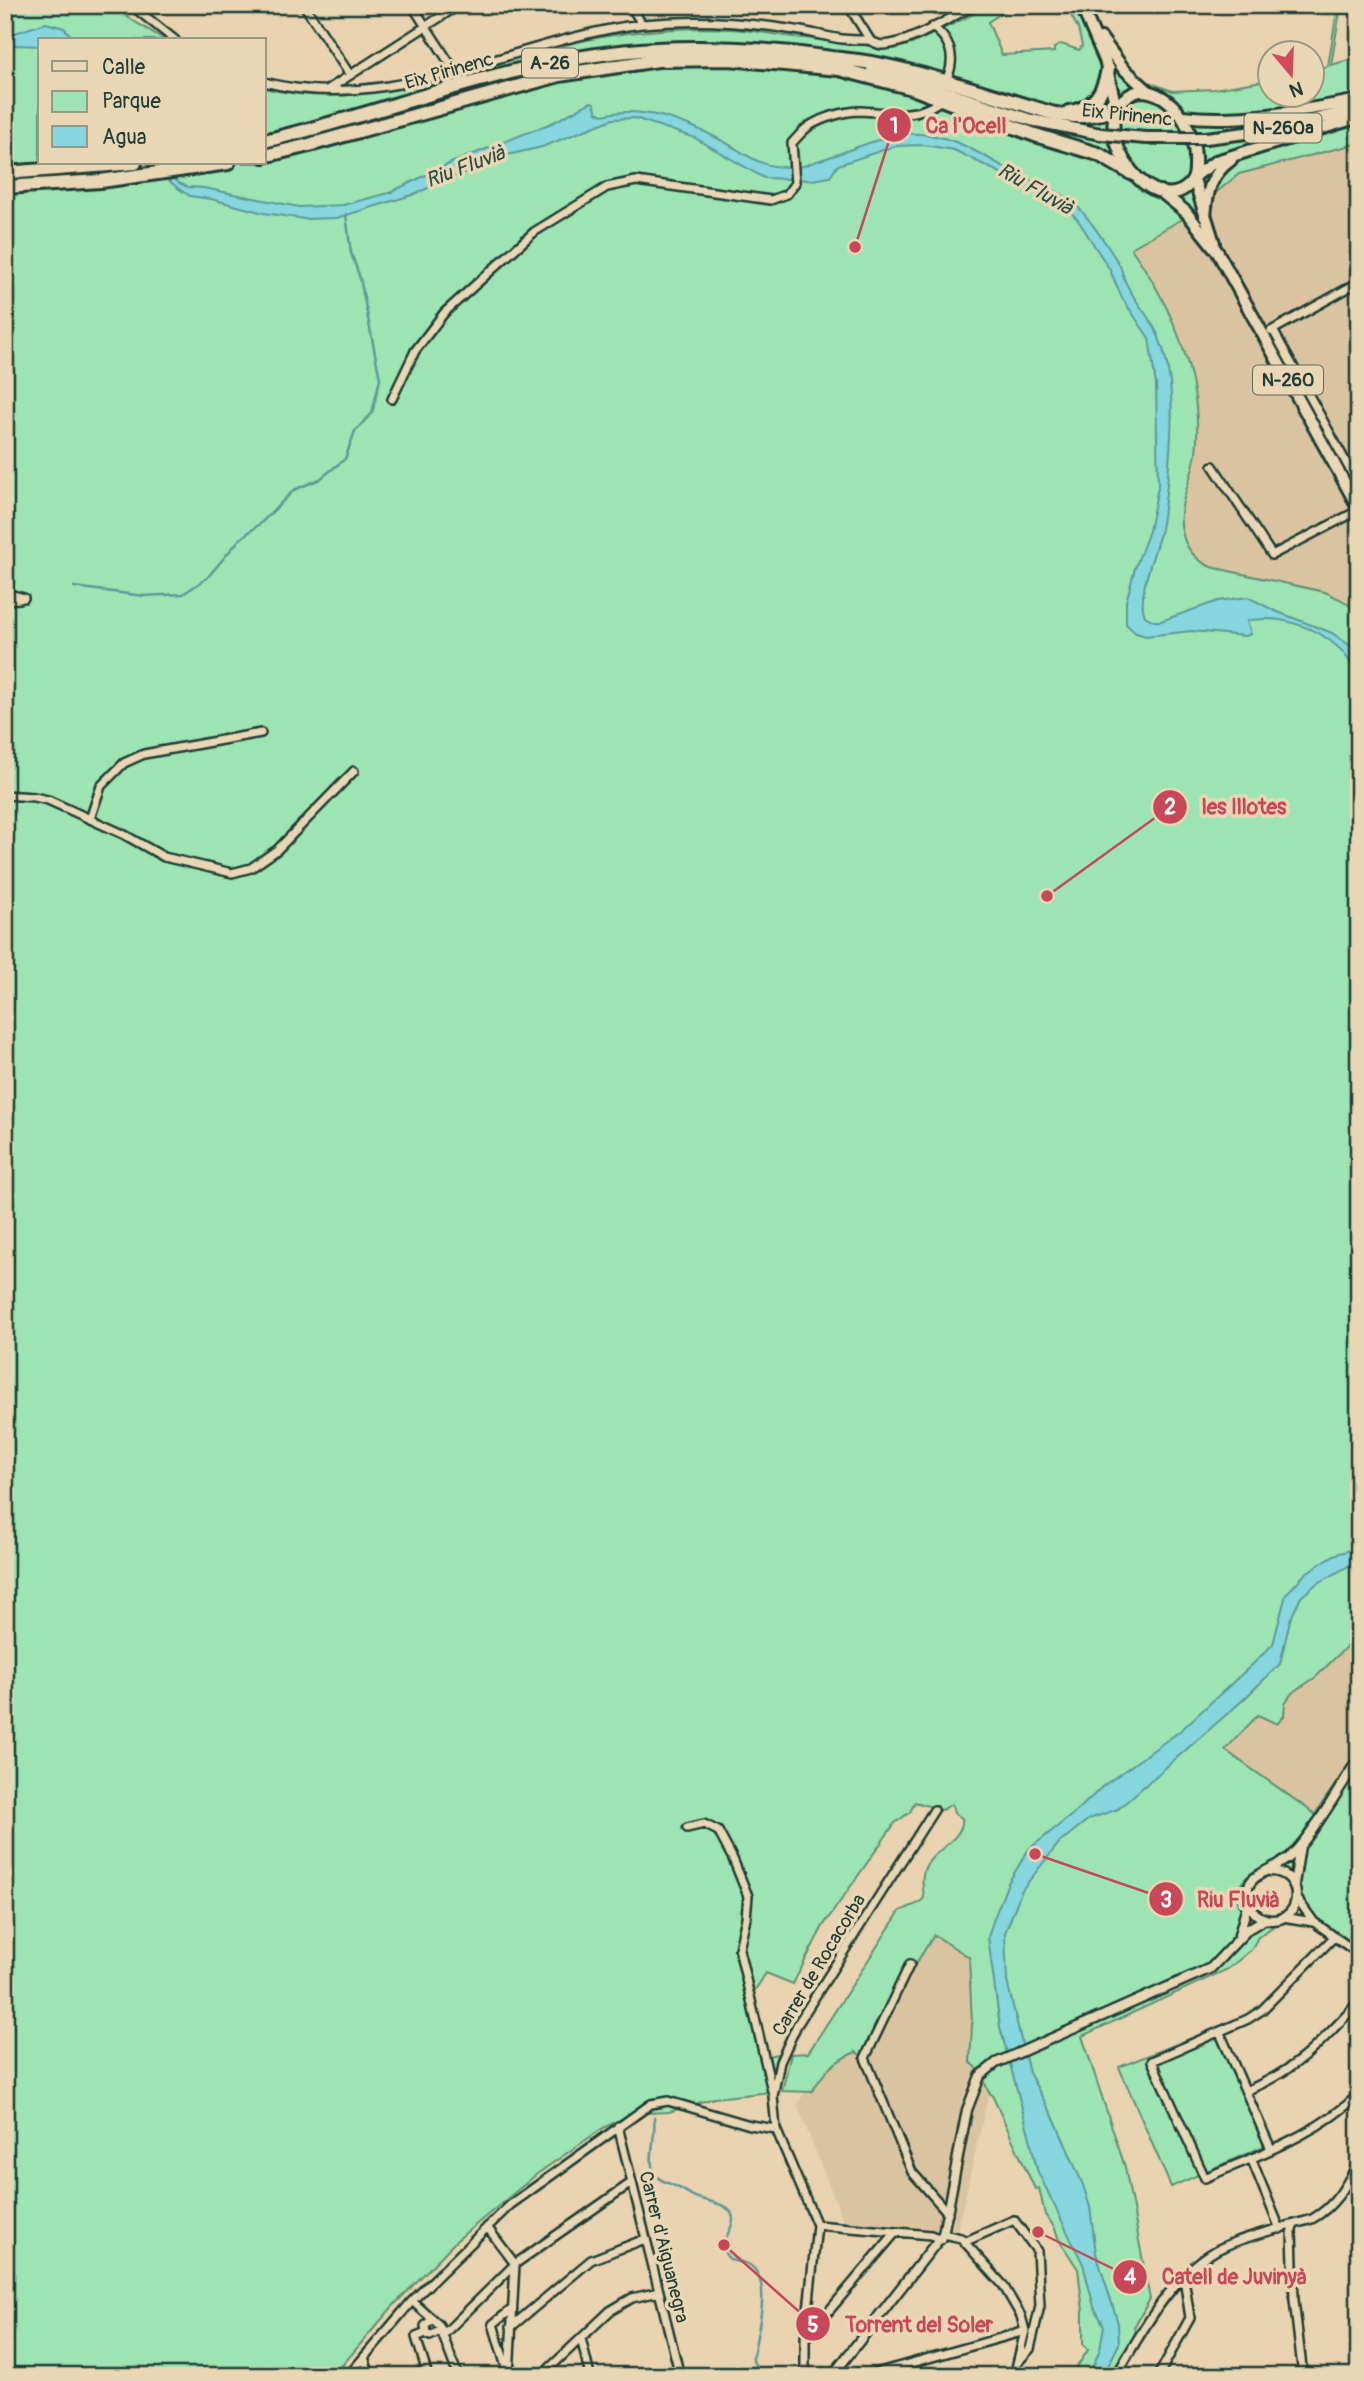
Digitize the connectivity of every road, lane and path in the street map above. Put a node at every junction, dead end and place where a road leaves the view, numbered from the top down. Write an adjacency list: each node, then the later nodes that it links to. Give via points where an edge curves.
1 (131, 5): 13 (street)
2 (412, 5): 11 (street)
3 (459, 5): 11 (street)
4 (630, 5): 10 (street)
5 (848, 5): 14 (street)
6 (1081, 5): 9 (main road)
7 (307, 6): 18 (street)
8 (972, 6): 12 (street)
9 (1089, 19): 16 (main road); 23 (main road, via 1123,68)
10 (642, 24): 14 (street, via 732,23); 17 (street, via 566,39)
11 (426, 27): 17 (street); 18 (street)
12 (932, 27): 14 (street, via 884,45); 20 (street, via 943,34 951,49)
13 (172, 38)
14 (870, 40)
15 (842, 65): 19 (main road, Eix Pirinenc / A-26); 28 (highway, via 889,66); 31 (highway, Eix Pirinenc / A-26, via 780,51 718,47 598,54 524,69); 33 (highway, Eix Pirinenc / A-26, via 729,59 601,67); 37 (highway, N-260, via 1098,154)
16 (1108, 69): 26 (main road); 28 (highway, via 1096,100 1084,109)
17 (454, 71): 22 (street, via 377,89)
18 (350, 75): 22 (street)
19 (896, 76): 27 (main road, Eix Pirinenc / N-260a, bridge, via 1031,120 1146,138 1206,138 1270,130)
20 (948, 76)
21 (266, 83): 22 (street)
22 (326, 90)
23 (1150, 93): 26 (main road, via 1130,94); 29 (main road)
24 (1359, 100): 29 (main road, N-260a, via 1247,117)
25 (937, 103): 45 (street, via 914,112 858,111 808,127 792,143 795,183 787,194 771,200 636,181 607,187 534,232 444,313 415,351)
26 (1116, 109): 28 (highway, via 1083,117); 37 (main road, via 1116,139)
27 (1359, 109)
28 (1055, 114)
29 (1182, 116): 38 (main road, N-260, via 1194,145)
30 (1359, 117): 32 (main road, N-260a)
31 (266, 141)
32 (1242, 153): 38 (main road, N-260a, via 1216,161); 41 (main road, N-260a, via 1212,180)
33 (266, 155)
34 (123, 164): 36 (highway)
35 (219, 164): 39 (highway, via 101,181)
36 (5, 173)
37 (1131, 173): 40 (main road, N-260)
38 (1194, 177): 40 (main road, via 1182,191); 41 (main road, N-260)
39 (5, 187)
40 (1160, 191): 42 (main road, N-260, via 1186,212)
41 (1205, 217): 42 (main road, N-260)
42 (1217, 251): 44 (main road, N-260)
43 (1359, 282): 44 (street)
44 (1268, 332): 47 (street); 48 (main road, N-260)
45 (393, 399)
46 (1213, 466): 48 (street, via 1272,555)
47 (1359, 486)
48 (1359, 510)
49 (5, 593): 50 (street, via 24,598)
50 (5, 600)
51 (261, 733): 54 (street, via 144,754 124,763 101,786)
52 (354, 771): 54 (street, via 277,850 251,868 232,873 164,857)
53 (5, 796): 54 (street, via 48,800)
54 (90, 819)
55 (1359, 1758): 58 (street)
56 (934, 1810): 74 (street, Carrer de Rocacorba, via 797,2025 780,2062)
57 (687, 1828): 74 (street, via 704,1824 718,1831 748,1896 739,1949)
58 (1300, 1846): 59 (street); 60 (street)
59 (1269, 1871): 60 (street, via 1286,1875); 62 (street, via 1251,1881)
60 (1294, 1884): 61 (street)
61 (1296, 1897): 63 (street); 65 (street)
62 (1248, 1902): 64 (street, via 1252,1911); 67 (street)
63 (1283, 1917): 64 (street); 65 (street)
64 (1265, 1919): 67 (street)
65 (1314, 1922): 66 (street)
66 (1334, 1937): 68 (street); 71 (street, via 1262,2010)
67 (1238, 1938): 81 (street, via 1218,1962 1200,1974 989,2067 967,2110)
68 (1359, 1954)
69 (910, 1964): 81 (street, via 865,2058 912,2172)
70 (1359, 2002): 72 (street, via 1303,2059)
71 (1220, 2033): 72 (street); 78 (street, via 1153,2061 1205,2178)
72 (1246, 2091): 77 (street)
73 (1359, 2094): 77 (street, via 1328,2119)
74 (773, 2096): 76 (street, Carrer de Rocacorba)
75 (618, 2126): 76 (street, via 651,2104 668,2101); 80 (street, Carrer d'Aiguanegra); 84 (street, via 509,2205)
76 (776, 2129): 82 (street, Carrer de Rocacorba)
77 (1271, 2149): 78 (street)
78 (1251, 2158): 85 (street)
79 (1359, 2161): 83 (street, via 1333,2203 1312,2219)
80 (631, 2183): 88 (street, Carrer d'Aiguanegra); 90 (street)
81 (948, 2213): 87 (street)
82 (817, 2225): 86 (street); 103 (street)
83 (1294, 2225): 85 (street); 120 (street, via 1294,2300)
84 (487, 2227): 90 (street); 95 (street)
85 (1280, 2229): 91 (street, via 1217,2250)
86 (896, 2232): 87 (street); 103 (street)
87 (942, 2236): 89 (street); 115 (street)
88 (645, 2239): 93 (street, Carrer d'Aiguanegra); 98 (street, via 591,2260)
89 (964, 2242): 99 (street, via 1003,2285); 105 (street, via 1014,2220 1037,2251 1040,2306 1030,2349)
90 (515, 2264): 92 (street); 94 (street)
91 (1184, 2278): 118 (street, via 1156,2309); 119 (street, via 1190,2318)
92 (498, 2280): 94 (street); 100 (street)
93 (659, 2292): 102 (street, via 632,2298); 113 (street, Carrer d'Aiguanegra)
94 (512, 2294): 96 (street)
95 (412, 2301): 97 (street); 104 (street)
96 (511, 2310): 98 (street); 106 (street, via 493,2324)
97 (432, 2319): 100 (street); 101 (street, via 425,2326)
98 (511, 2327): 106 (street)
99 (1025, 2331): 105 (street); 116 (street)
100 (443, 2332): 101 (street); 110 (street)
101 (426, 2333): 109 (street, via 416,2337)
102 (581, 2338): 111 (street); 112 (street)
103 (805, 2339): 114 (street)
104 (364, 2357): 107 (street); 108 (street)
105 (1018, 2361): 117 (street)
106 (509, 2375)
107 (348, 2376)
108 (370, 2376)
109 (428, 2376)
110 (458, 2376)
111 (541, 2376)
112 (590, 2376)
113 (680, 2376)
114 (805, 2376)
115 (832, 2376)
116 (865, 2376)
117 (1014, 2376)
118 (1116, 2376)
119 (1157, 2376)
120 (1303, 2376)

